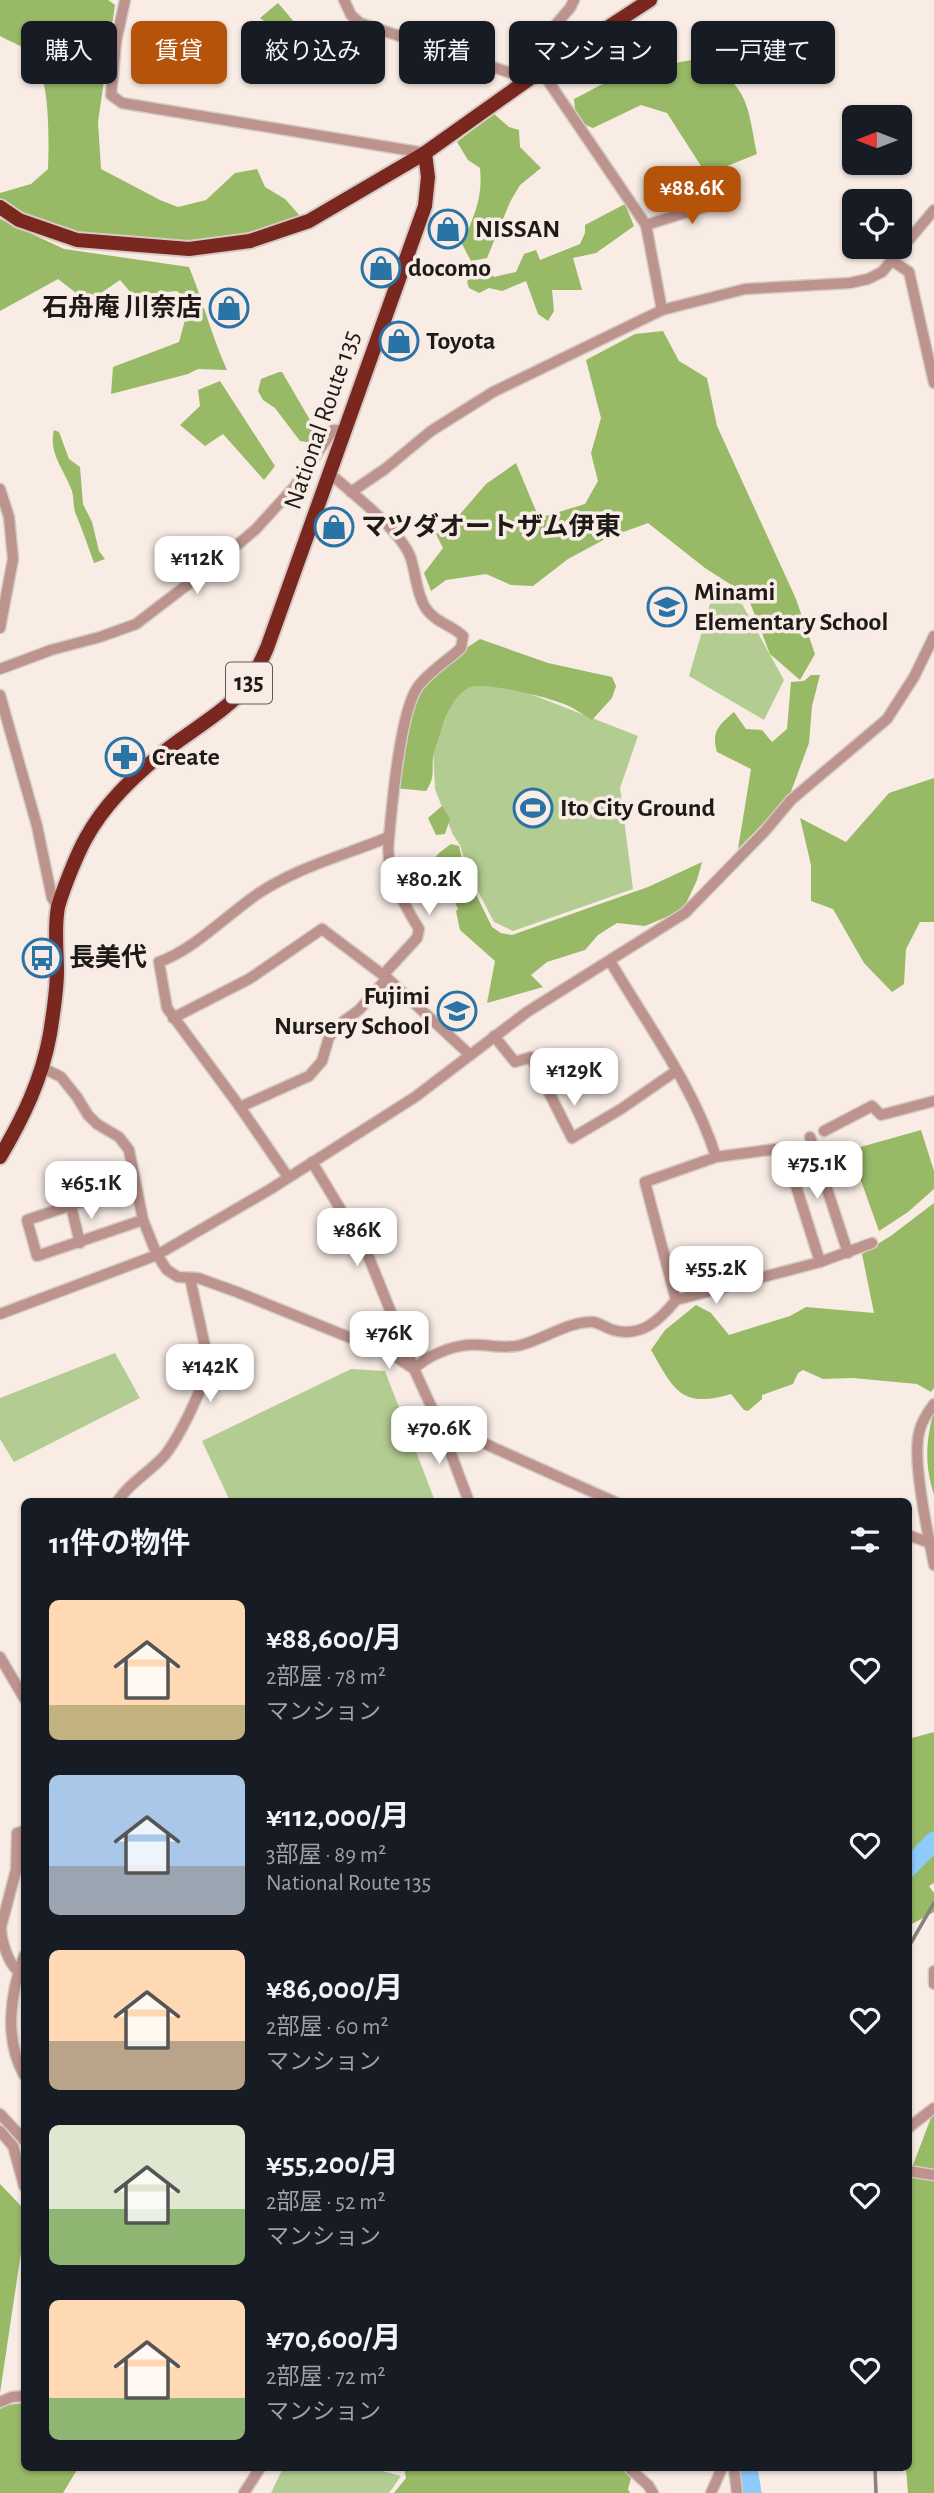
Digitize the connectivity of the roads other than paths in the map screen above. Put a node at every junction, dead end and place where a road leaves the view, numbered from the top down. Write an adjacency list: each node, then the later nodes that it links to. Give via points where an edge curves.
1 (125, 0): 10 (street, via 111,95 122,103)
2 (344, 0): 7 (street, via 360,23)
3 (574, 0): 5 (street)
4 (650, 0): 6 (highway)
5 (559, 21)
6 (617, 21)
7 (509, 68)
8 (519, 84): 10 (highway)
9 (538, 84): 14 (street)
10 (425, 153): 12 (highway, via 309,221 250,241 189,249 77,240 19,219); 18 (highway, National Route 135 / 135, via 425,206)
11 (729, 199): 14 (street)
12 (0, 207)
13 (934, 210): 15 (street)
14 (646, 225): 16 (street)
15 (891, 260): 16 (street, via 882,272 850,283 746,289); 17 (street, via 909,272)
16 (662, 310): 21 (street, via 493,392 431,431)
17 (934, 383)
18 (344, 430): 19 (highway, National Route 135 / 135); 24 (street, via 332,430 295,486 256,529 136,624)
19 (328, 476): 21 (street); 27 (highway, National Route 135 / 135, via 257,671 228,704 159,755 99,815)
20 (0, 489): 22 (street, via 9,517 13,559)
21 (351, 492): 26 (street, via 402,541 425,608 463,636 461,648 416,689 404,730)
22 (0, 628)
23 (934, 637): 28 (street, via 887,719 791,800 685,913)
24 (0, 669)
25 (0, 695): 27 (street)
26 (389, 838): 29 (street, via 387,848 398,894 419,929 417,938 395,959); 30 (street, via 289,877 256,895 186,949 159,962)
27 (58, 907): 33 (highway, National Route 135 / 135, via 57,974)
28 (610, 961): 31 (street); 34 (street)
29 (385, 977): 30 (street, via 322,929 249,979); 32 (street); 36 (street, via 359,1010 329,1037 322,1061 309,1076)
30 (173, 1018): 36 (street)
31 (494, 1036): 32 (street); 34 (street, via 515,1062 531,1057 572,1138)
32 (469, 1054): 41 (street, via 415,1097)
33 (43, 1068): 39 (highway, National Route 135 / 135); 43 (street, via 61,1077 88,1115 119,1137 129,1150)
34 (676, 1071): 40 (street, via 707,1128)
35 (934, 1101): 37 (street, via 881,1115 872,1106)
36 (240, 1107): 42 (street)
37 (824, 1131)
38 (810, 1137): 48 (street)
39 (0, 1157)
40 (716, 1157): 50 (street, via 784,1148); 52 (street, via 645,1182)
41 (312, 1162): 42 (street); 54 (street, via 367,1253)
42 (288, 1177): 49 (street)
43 (135, 1184): 44 (street); 45 (street)
44 (71, 1206): 46 (street); 46 (street, via 27,1220 37,1256)
45 (144, 1220): 46 (street); 49 (street)
46 (80, 1243)
47 (872, 1243): 48 (street)
48 (848, 1253): 50 (street)
49 (157, 1255): 51 (street, via 167,1270); 53 (street)
50 (820, 1262): 52 (street)
51 (190, 1278): 54 (street, via 237,1292 393,1355); 57 (street, via 208,1371 165,1454)
52 (676, 1300): 54 (street, via 648,1328 628,1332 594,1322 508,1348 467,1345 425,1358)
53 (0, 1314)
54 (414, 1369): 56 (street)
55 (934, 1404): 61 (street, via 919,1434 917,1454)
56 (438, 1419): 58 (street); 59 (street)
57 (121, 1498)
58 (468, 1498)
59 (606, 1498)
60 (912, 1536): 61 (street)
61 (930, 1543): 62 (street)
62 (934, 1565)
63 (0, 1657): 64 (street)
64 (21, 1693)
65 (21, 1832): 68 (street, via 17,1833 16,1870 1,1927)
66 (21, 1964): 68 (street)
67 (934, 1971): 69 (street)
68 (18, 1972): 70 (street, via 11,2039)
69 (934, 1984)
70 (21, 2070)
71 (934, 2108): 73 (street)
72 (0, 2114): 75 (street)
73 (912, 2125)
74 (0, 2131): 77 (street, via 13,2146)
75 (21, 2137)
76 (912, 2172): 78 (street)
77 (21, 2175)
78 (934, 2175)
79 (21, 2396): 80 (street)
80 (0, 2402)
81 (258, 2471): 85 (street)
82 (633, 2471): 86 (street)
83 (721, 2471): 87 (street)
84 (734, 2471): 88 (street)
85 (244, 2493)
86 (653, 2493)
87 (711, 2493)
88 (737, 2493)

